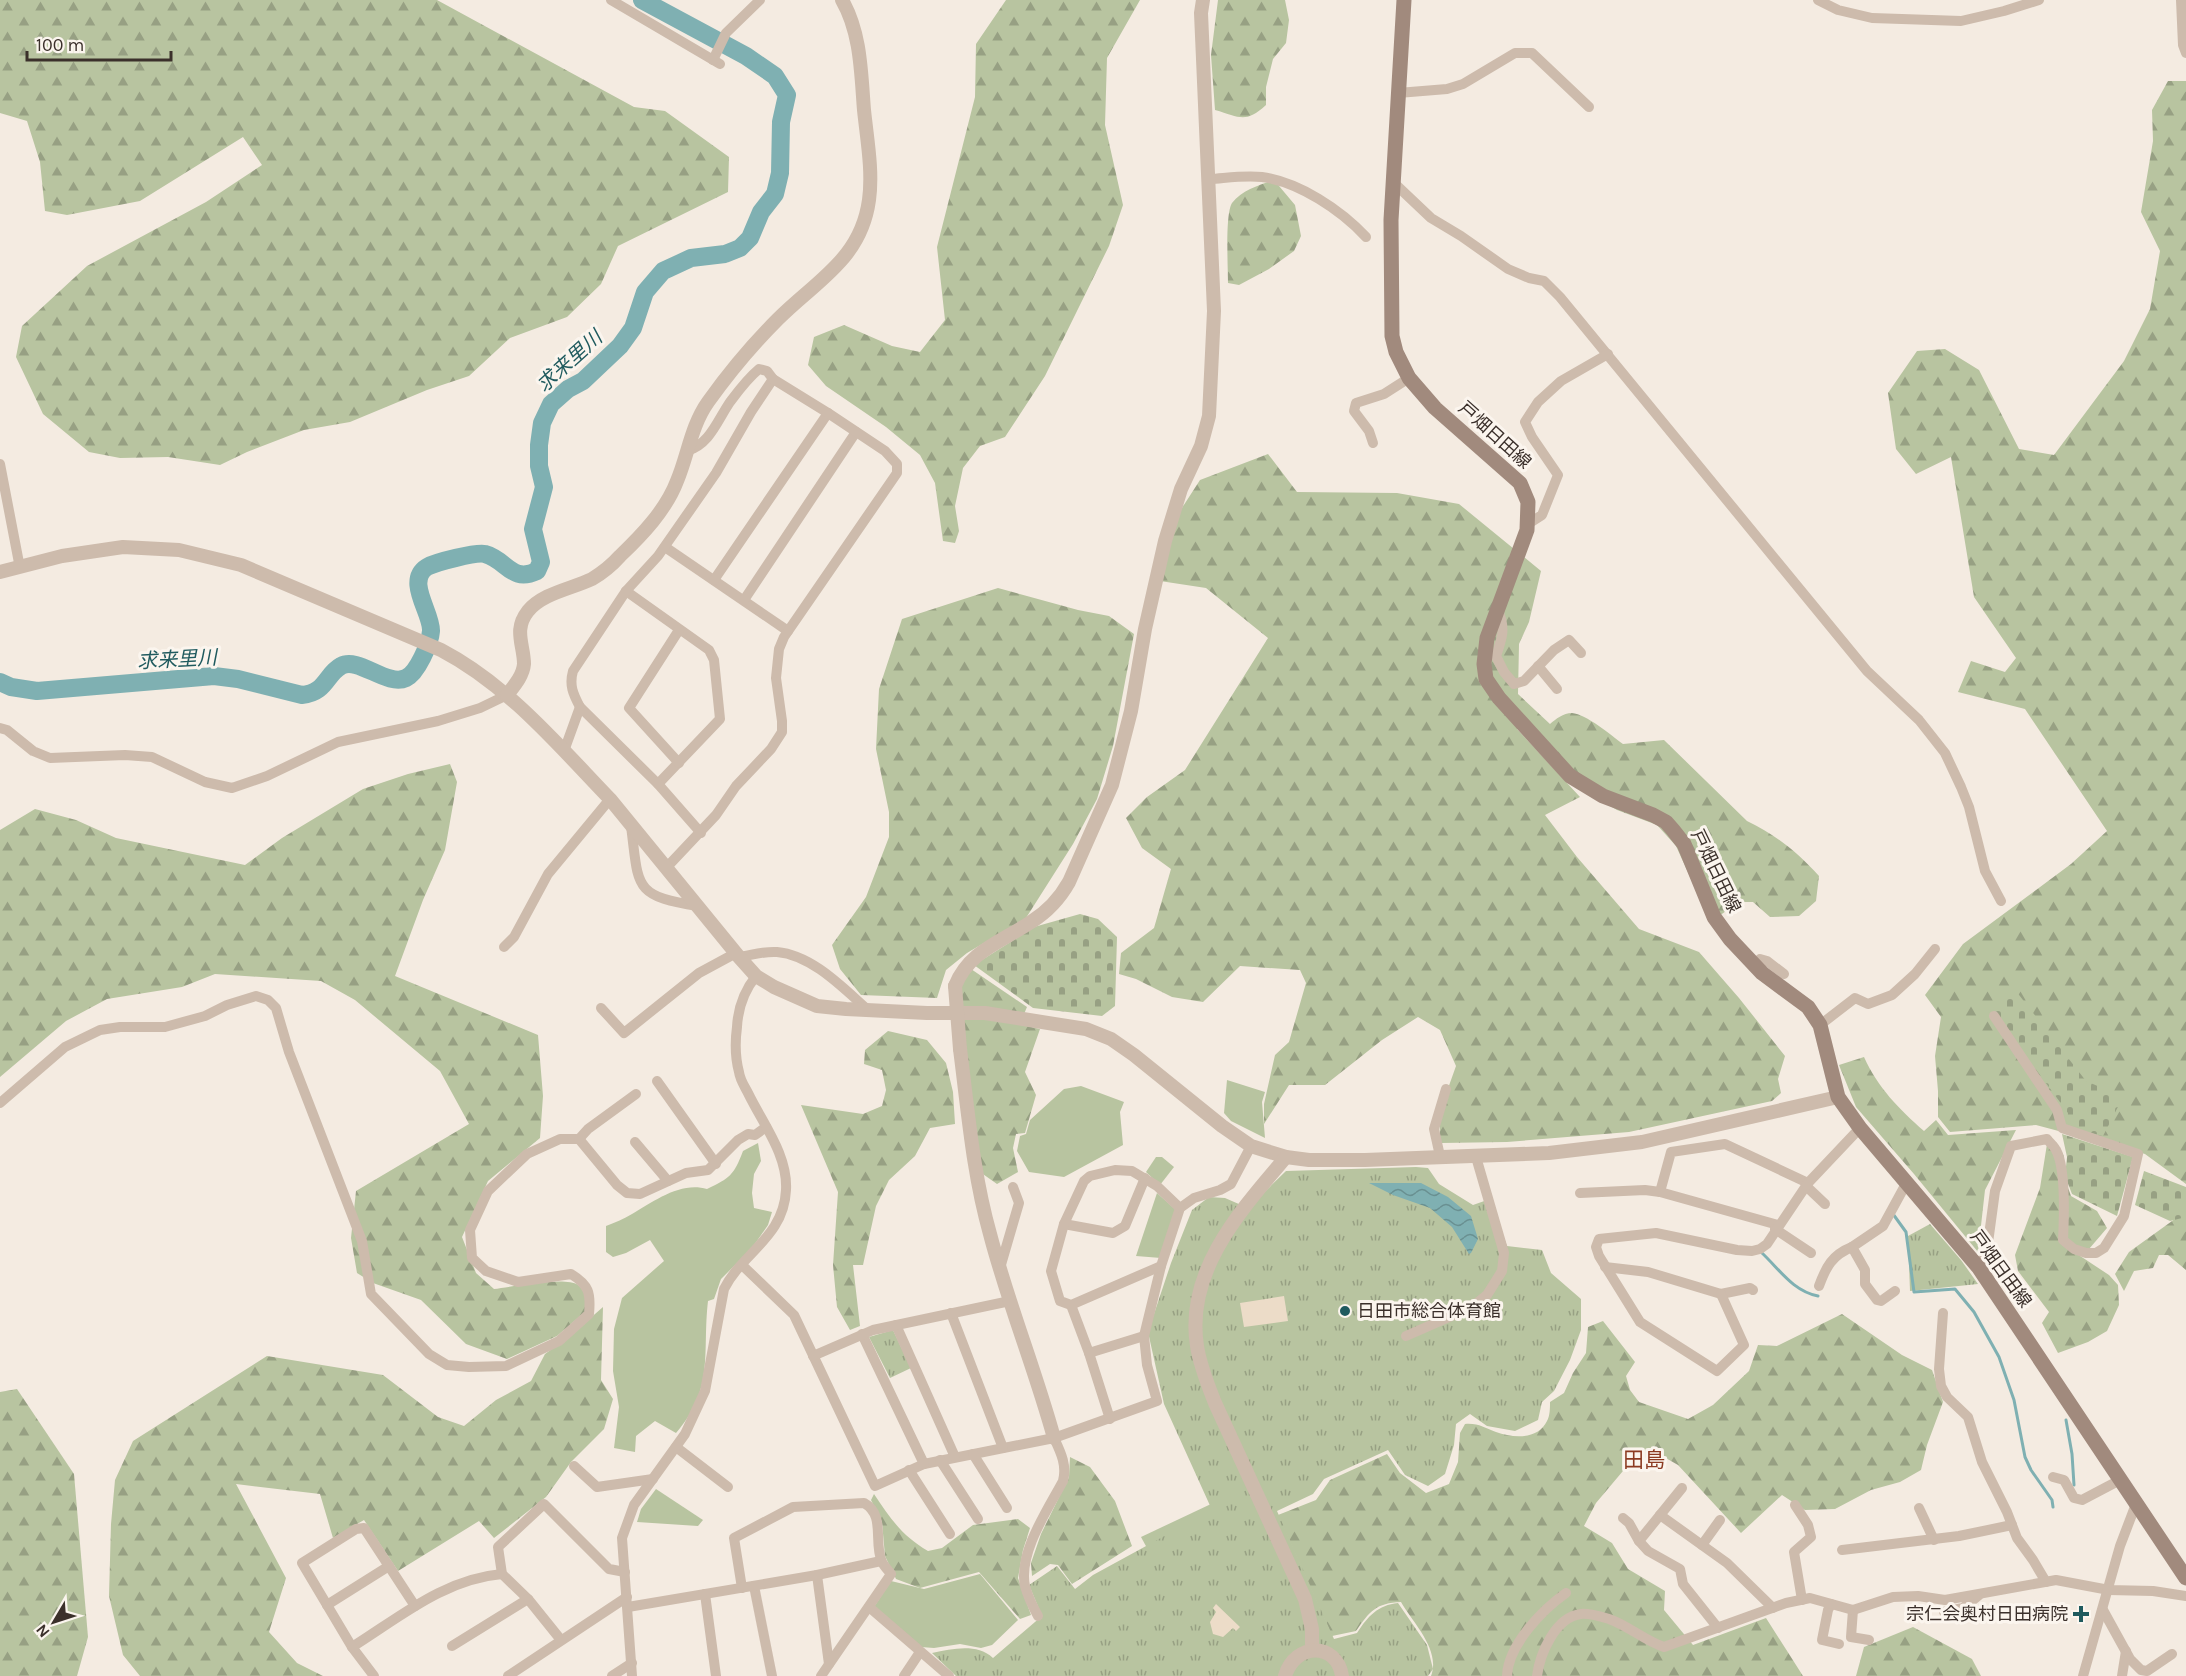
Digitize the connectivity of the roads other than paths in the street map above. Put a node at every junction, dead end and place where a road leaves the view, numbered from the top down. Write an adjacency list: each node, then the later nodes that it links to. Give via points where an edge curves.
1 (611, 0): 2 (street, via 716,62 726,33)
2 (760, 0)
3 (842, 0): 21 (street, via 858,43 871,183 863,225 848,254 834,270 777,320 707,402)
4 (1203, 0): 12 (street)
5 (1404, 0): 10 (main road, 戸畑日田線)
6 (1818, 0): 7 (street, via 1838,10 1872,18 1961,21)
7 (2039, 0)
8 (2181, 0): 9 (street)
9 (2186, 53)
10 (1398, 93): 11 (street, via 1447,90 1515,53 1532,53); 13 (main road, 戸畑日田線)
11 (1589, 107)
12 (1210, 179): 14 (street, via 1262,177 1291,185 1340,212); 88 (street, bridge, via 1214,311 1209,416 1165,541 1112,785 1061,896 1032,921 976,955 961,971 955,986 982,1202)
13 (1393, 182): 15 (street, via 1431,218 1498,263 1544,281); 16 (main road, 戸畑日田線, via 1392,336)
14 (1366, 237)
15 (1608, 354): 23 (street, via 1561,381 1538,402 1526,422 1558,475 1542,515); 46 (street, via 1867,670 1919,720 1945,753 1969,807 1985,871)
16 (1409, 378): 20 (street, via 1384,394 1356,403 1354,411); 23 (main road, 戸畑日田線, via 1435,408 1520,483 1528,502)
17 (773, 379): 18 (street); 21 (street, via 759,369 749,377 705,441); 24 (street)
18 (828, 413): 19 (street); 27 (street)
19 (856, 432): 29 (street); 32 (street, via 891,457 897,464 897,473)
20 (1373, 443)
21 (687, 451): 36 (street, via 669,499 621,556 594,578 545,598 526,614 520,628 524,664 520,678)
22 (0, 464): 25 (street)
23 (1528, 524): 30 (main road, 戸畑日田線)
24 (665, 547): 27 (street); 28 (street)
25 (20, 568): 26 (street); 36 (street, via 62,556 123,547 179,550 241,565 441,650 466,663)
26 (0, 573)
27 (714, 580): 29 (street)
28 (626, 591): 31 (street); 37 (street, via 573,671 573,694)
29 (744, 600): 32 (street)
30 (1498, 611): 34 (street, via 1504,632 1496,656 1504,672 1514,684 1524,681); 51 (main road, 戸畑日田線, via 1487,639 1484,664 1486,679 1499,698 1570,776 1603,796 1666,822 1684,844 1714,917)
31 (679, 630): 40 (street, via 709,650 714,660 720,719); 40 (street, via 629,708)
32 (788, 631): 44 (street, via 779,649 776,678 782,732)
33 (1581, 653): 34 (street, via 1569,640)
34 (1538, 666): 35 (street)
35 (1557, 689)
36 (507, 695): 38 (street, via 438,721 338,742 232,788 205,782 153,757 50,758); 39 (street)
37 (580, 707): 39 (street); 41 (street)
38 (0, 728)
39 (564, 751): 42 (street)
40 (679, 763): 41 (street)
41 (658, 784): 44 (street)
42 (610, 799): 43 (street); 48 (street, via 548,874 514,937)
43 (631, 824): 45 (street); 47 (street, via 637,874 644,888 653,897)
44 (701, 833): 45 (street)
45 (667, 867): 47 (street)
46 (2001, 901)
47 (698, 906): 50 (street)
48 (504, 947)
49 (1935, 949): 57 (street, via 1892,994 1868,1004 1855,998)
50 (737, 955): 53 (street); 54 (street, via 699,974 624,1033); 55 (street, via 778,952 792,956 814,967)
51 (1754, 965): 52 (street, via 1760,960 1767,961); 57 (main road, 戸畑日田線, via 1808,1007)
52 (1784, 974)
53 (756, 976): 55 (street, via 817,1006); 63 (street, via 744,992 735,1048 739,1074)
54 (601, 1008)
55 (868, 1010): 67 (street, via 985,1013 1086,1029 1134,1054)
56 (1994, 1016): 89 (street, via 2057,1110 2062,1128 2138,1154 2124,1216 2104,1248 2086,1253 2063,1240 2062,1184 2056,1150 2047,1139 2011,1146 1995,1191 1987,1250)
57 (1820, 1025): 61 (main road, 戸畑日田線)
58 (657, 1081): 71 (street)
59 (1446, 1089): 68 (street, via 1434,1128)
60 (636, 1094): 65 (street)
61 (1838, 1097): 64 (main road, 戸畑日田線); 70 (street, via 1642,1142 1549,1154)
62 (0, 1103): 65 (street, via 65,1047 100,1030 165,1027 256,996 268,1000 276,1008 289,1052 362,1240 371,1294 429,1354 447,1365 469,1367 506,1366 559,1341 589,1314 591,1297 583,1282 571,1274 518,1282 486,1271 472,1258 470,1230 488,1191 527,1154 560,1138)
63 (766, 1127): 71 (street, via 738,1140); 85 (street, via 784,1163 784,1208 776,1225)
64 (1860, 1128): 74 (main road, 戸畑日田線); 75 (street)
65 (579, 1139): 73 (street, via 627,1193 640,1194)
66 (635, 1142): 73 (street)
67 (1251, 1146): 69 (street); 80 (street, via 1231,1184 1194,1198)
68 (1440, 1156): 69 (street, via 1365,1160); 70 (street)
69 (1286, 1157): 165 (street, via 1243,1208 1208,1265 1198,1297 1197,1346 1215,1403 1305,1599)
70 (1476, 1157): 101 (street, via 1504,1253 1502,1271 1487,1296)
71 (716, 1164): 73 (street)
72 (1144, 1178): 80 (street); 81 (street, via 1132,1171 1115,1170 1090,1176 1080,1188); 81 (street, via 1125,1226 1119,1231)
73 (668, 1181)
74 (1907, 1182): 83 (street, via 1882,1226); 89 (main road, 戸畑日田線)
75 (1807, 1184): 77 (street, via 1725,1144 1671,1152); 79 (street); 82 (street)
76 (1013, 1187): 88 (street, via 1018,1203)
77 (1660, 1192): 78 (street); 82 (street)
78 (1580, 1193)
79 (1825, 1204)
80 (1180, 1208): 86 (street)
81 (1064, 1224): 95 (street, via 1051,1271 1060,1301)
82 (1777, 1227): 84 (street); 87 (street, via 1767,1244 1752,1251 1656,1233 1599,1239 1596,1247)
83 (1852, 1247): 90 (street, via 1829,1263); 92 (street, via 1865,1270 1866,1284 1878,1300)
84 (1811, 1253)
85 (742, 1265): 103 (street, via 794,1315); 106 (street, via 724,1289 705,1391)
86 (1161, 1266): 95 (street); 100 (street)
87 (1605, 1267): 93 (street, via 1648,1272); 93 (street, via 1640,1322 1717,1371 1744,1345)
88 (1000, 1268): 94 (street)
89 (1979, 1268): 116 (main road, 戸畑日田線)
90 (1819, 1286)
91 (1753, 1290): 93 (street)
92 (1895, 1291)
93 (1721, 1294)
94 (1010, 1301): 96 (street); 105 (street)
95 (1071, 1305): 102 (street)
96 (951, 1313): 98 (street); 107 (street)
97 (1943, 1313): 127 (street, via 1941,1386 1968,1417 1982,1462)
98 (896, 1325): 99 (street); 109 (street)
99 (862, 1334): 103 (street); 111 (street)
100 (1144, 1336): 102 (street); 104 (street, via 1157,1401)
101 (1406, 1336)
102 (1089, 1353): 104 (street)
103 (813, 1356): 113 (street, via 875,1486)
104 (1110, 1419): 105 (street)
105 (1054, 1438): 107 (street); 158 (street, via 1066,1470 1029,1547 1024,1583)
106 (676, 1447): 115 (street); 117 (street)
107 (1003, 1448): 108 (street)
108 (973, 1454): 109 (street); 121 (street)
109 (955, 1457): 110 (street)
110 (940, 1460): 111 (street); 125 (street)
111 (924, 1464): 113 (street)
112 (574, 1466): 115 (street, via 597,1487)
113 (909, 1470): 128 (street)
114 (2053, 1477): 116 (street, via 2064,1480 2074,1498 2082,1500)
115 (653, 1479): 135 (street, via 634,1505 622,1538)
116 (2120, 1480): 119 (main road, 戸畑日田線)
117 (728, 1487)
118 (1682, 1488): 123 (street)
119 (2136, 1504): 138 (main road, 戸畑日田線); 142 (street)
120 (1795, 1505): 148 (street, via 1811,1537 1794,1552)
121 (1007, 1508)
122 (1919, 1508): 129 (street)
123 (1660, 1515): 130 (street); 131 (street)
124 (1623, 1518): 130 (street)
125 (978, 1519)
126 (1720, 1520): 131 (street)
127 (2012, 1525): 129 (street); 139 (street)
128 (950, 1534)
129 (1934, 1540): 132 (street)
130 (1639, 1541): 159 (street, via 1648,1551 1680,1569 1683,1584)
131 (1702, 1545): 154 (street, via 1727,1563)
132 (1842, 1550)
133 (881, 1561): 137 (street); 141 (street, via 877,1522 870,1506 864,1503 794,1507 734,1538); 153 (street, via 891,1574)
134 (389, 1566): 151 (street); 151 (street, via 364,1528 356,1529 302,1563); 152 (street)
135 (625, 1572): 136 (street, via 609,1569 544,1504 498,1547); 149 (street)
136 (502, 1574): 147 (street); 152 (street, via 449,1587)
137 (817, 1575): 140 (street); 170 (street)
138 (2186, 1578)
139 (2046, 1582): 142 (street, via 2056,1580); 145 (street)
140 (754, 1586): 141 (street); 176 (street)
141 (742, 1588): 144 (street)
142 (2109, 1590): 146 (street); 156 (street)
143 (1566, 1593): 182 (street, via 1550,1604 1519,1642)
144 (705, 1594): 149 (street); 175 (street)
145 (1980, 1595): 155 (street, via 1945,1600 1893,1596); 157 (street, via 1963,1608)
146 (2186, 1596)
147 (528, 1599): 160 (street); 163 (street)
148 (1802, 1600): 150 (street, via 1810,1598); 154 (street)
149 (628, 1602): 160 (street); 169 (street)
150 (1831, 1604): 155 (street); 162 (street, via 1822,1640)
151 (327, 1605): 164 (street)
152 (416, 1606): 164 (street)
153 (869, 1607): 167 (street); 170 (street)
154 (1773, 1608): 159 (street)
155 (1853, 1610): 161 (street, via 1851,1636)
156 (2103, 1610): 166 (street); 184 (street)
157 (1944, 1612)
158 (1038, 1616)
159 (1718, 1628): 183 (street, via 1664,1647 1609,1619 1581,1614 1566,1621 1554,1634 1539,1663)
160 (561, 1640): 172 (street)
161 (1869, 1640)
162 (1839, 1644)
163 (452, 1646)
164 (352, 1647): 171 (street)
165 (1312, 1650): 180 (street, via 1294,1659); 181 (street, via 1330,1656)
166 (2126, 1651): 168 (street, via 2141,1670 2147,1671); 185 (street)
167 (920, 1652): 178 (street); 179 (street)
168 (2172, 1654)
169 (632, 1663): 173 (street); 174 (street)
170 (829, 1664): 177 (street)
171 (374, 1676)
172 (508, 1676)
173 (612, 1676)
174 (632, 1676)
175 (716, 1676)
176 (772, 1676)
177 (821, 1676)
178 (904, 1676)
179 (949, 1676)
180 (1285, 1676)
181 (1342, 1676)
182 (1507, 1676)
183 (1537, 1676)
184 (2084, 1676)
185 (2122, 1676)

